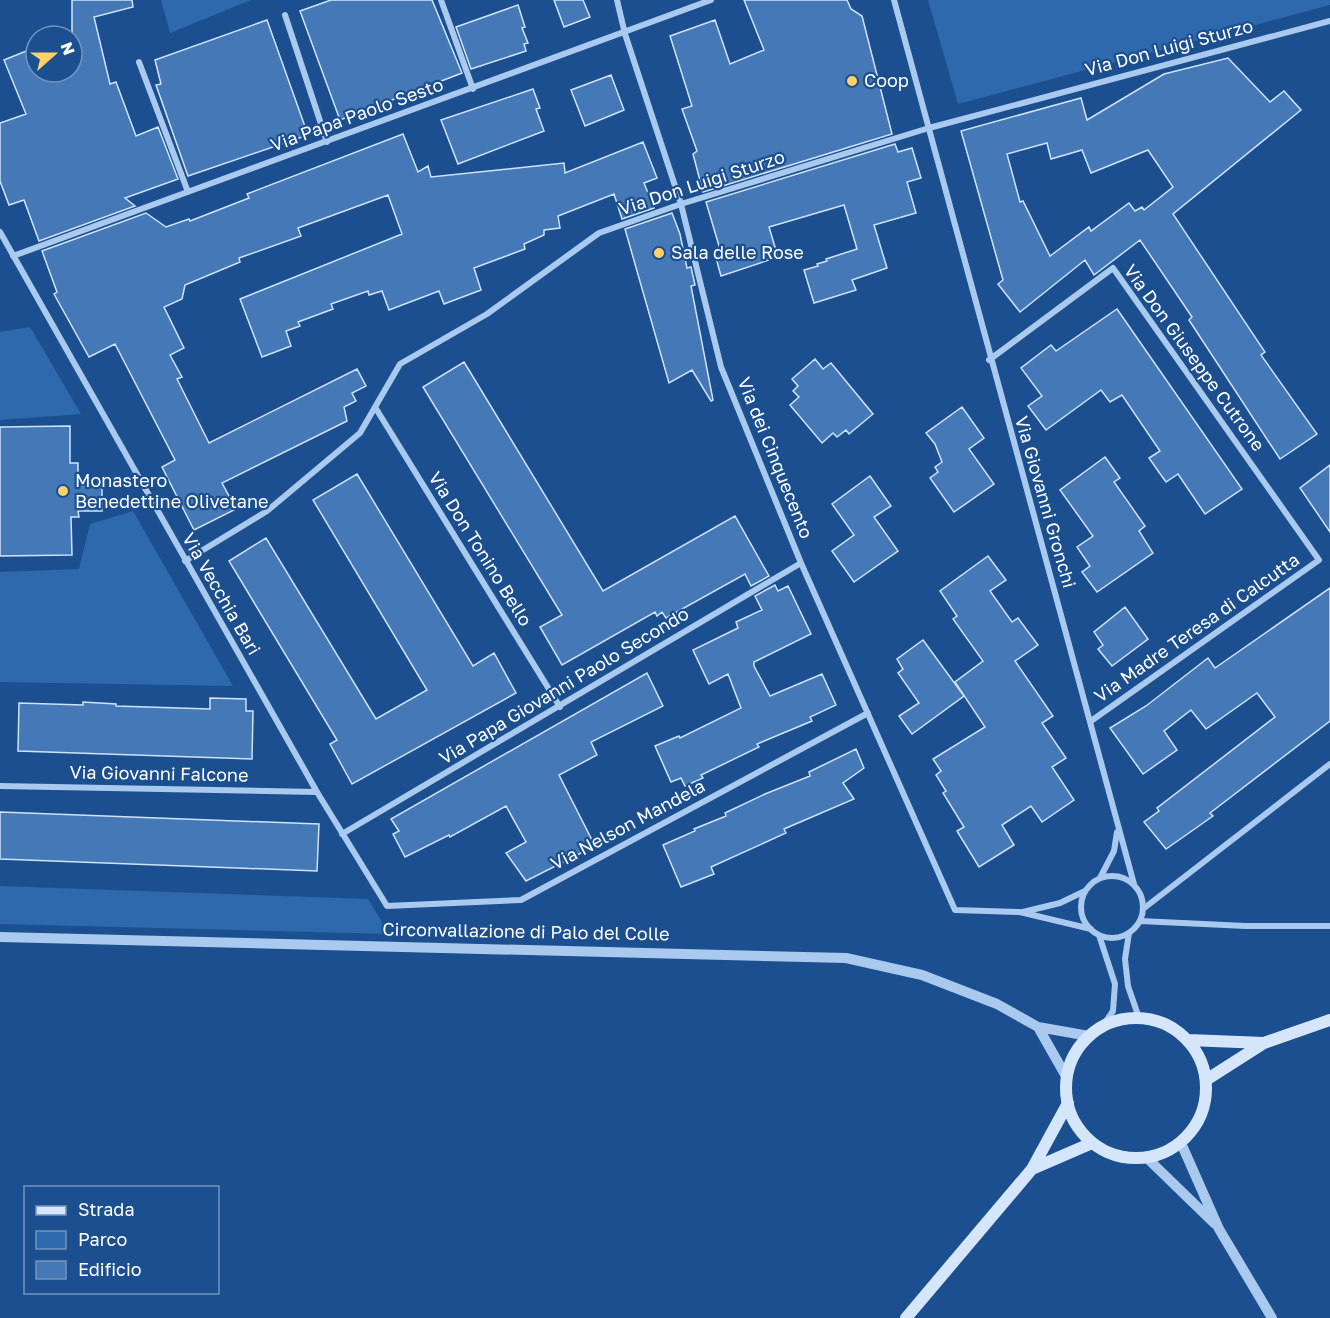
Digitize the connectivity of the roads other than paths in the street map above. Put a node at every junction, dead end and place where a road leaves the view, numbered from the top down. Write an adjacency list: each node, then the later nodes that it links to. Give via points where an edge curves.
1 (441, 0): 9 (street)
2 (617, 0): 7 (street, Via dei Cinquecento)
3 (711, 0): 7 (street, Via Papa Paolo Sesto)
4 (894, 0): 10 (street, Via Giovanni Gronchi)
5 (285, 15): 11 (street)
6 (1330, 21): 10 (street, Via Don Luigi Sturzo)
7 (625, 34): 9 (street, Via Papa Paolo Sesto); 13 (street, Via dei Cinquecento)
8 (139, 62): 12 (street)
9 (472, 89): 11 (street, Via Papa Paolo Sesto)
10 (929, 128): 13 (street, Via Don Luigi Sturzo); 16 (street, Via Giovanni Gronchi)
11 (327, 142): 12 (street, Via Papa Paolo Sesto)
12 (188, 192): 15 (street, Via Papa Paolo Sesto)
13 (681, 204): 17 (street, Via Don Luigi Sturzo, via 599,233 487,314 400,364); 20 (street, Via dei Cinquecento, via 721,367)
14 (0, 232): 15 (street, Via Vecchia Bari)
15 (13, 256): 19 (street, Via Vecchia Bari)
16 (989, 360): 18 (street, Via Don Giuseppe Cutrone, via 1113,268); 23 (street, Via Giovanni Gronchi)
17 (375, 408): 19 (street, Via Don Luigi Sturzo, via 360,433 267,511); 21 (street, Via Don Tonino Bello)
18 (1319, 560): 23 (street, Via Madre Teresa di Calcutta)
19 (185, 561): 26 (street, Via Vecchia Bari)
20 (801, 563): 21 (street, Via Papa Giovanni Paolo Secondo); 22 (street, Via dei Cinquecento)
21 (560, 707): 28 (street, Via Papa Giovanni Paolo Secondo)
22 (868, 713): 32 (street, Via Nelson Mandela, via 521,900); 34 (street, Via dei Cinquecento, via 955,910)
23 (1091, 721): 27 (street, Via Giovanni Gronchi)
24 (1330, 764): 33 (street)
25 (0, 786): 26 (street, Via Giovanni Falcone)
26 (317, 792): 28 (street, Via Vecchia Bari)
27 (1118, 829): 29 (street, via 1114,851); 30 (street, Via Giovanni Gronchi)
28 (342, 834): 32 (street, Via Vecchia Bari)
29 (1100, 878): 30 (street, via 1118,876); 31 (street)
30 (1134, 884): 33 (street, Via Giovanni Gronchi, via 1142,896)
31 (1085, 891): 34 (street, via 1060,903); 37 (street, via 1081,911)
32 (387, 906)
33 (1143, 909): 35 (street)
34 (1020, 912): 37 (street)
35 (1140, 921): 36 (street); 38 (street)
36 (1330, 926)
37 (1091, 929): 39 (street)
38 (1129, 933): 39 (street, via 1109,938); 41 (street, via 1125,959 1128,986)
39 (1099, 935): 44 (street, via 1115,984 1113,1011)
40 (0, 937): 43 (street, Circonvallazione di Palo del Colle, via 846,958 922,975 997,1004)
41 (1139, 1018): 44 (main road); 46 (main road, via 1157,1021)
42 (1330, 1020): 47 (main road)
43 (1038, 1027): 45 (street); 48 (street)
44 (1102, 1027): 45 (main road)
45 (1089, 1036): 48 (main road, via 1071,1063)
46 (1188, 1041): 47 (main road); 49 (main road, via 1200,1059)
47 (1264, 1043): 49 (main road)
48 (1067, 1078): 50 (main road)
49 (1206, 1080): 52 (main road, via 1205,1104 1196,1125)
50 (1068, 1102): 51 (main road, via 1076,1125); 54 (main road)
51 (1092, 1143): 53 (main road, via 1109,1154); 54 (main road)
52 (1181, 1143): 53 (main road); 55 (street)
53 (1147, 1158): 55 (street)
54 (1032, 1169): 56 (main road)
55 (1219, 1229): 57 (street)
56 (906, 1318)
57 (1272, 1318)

